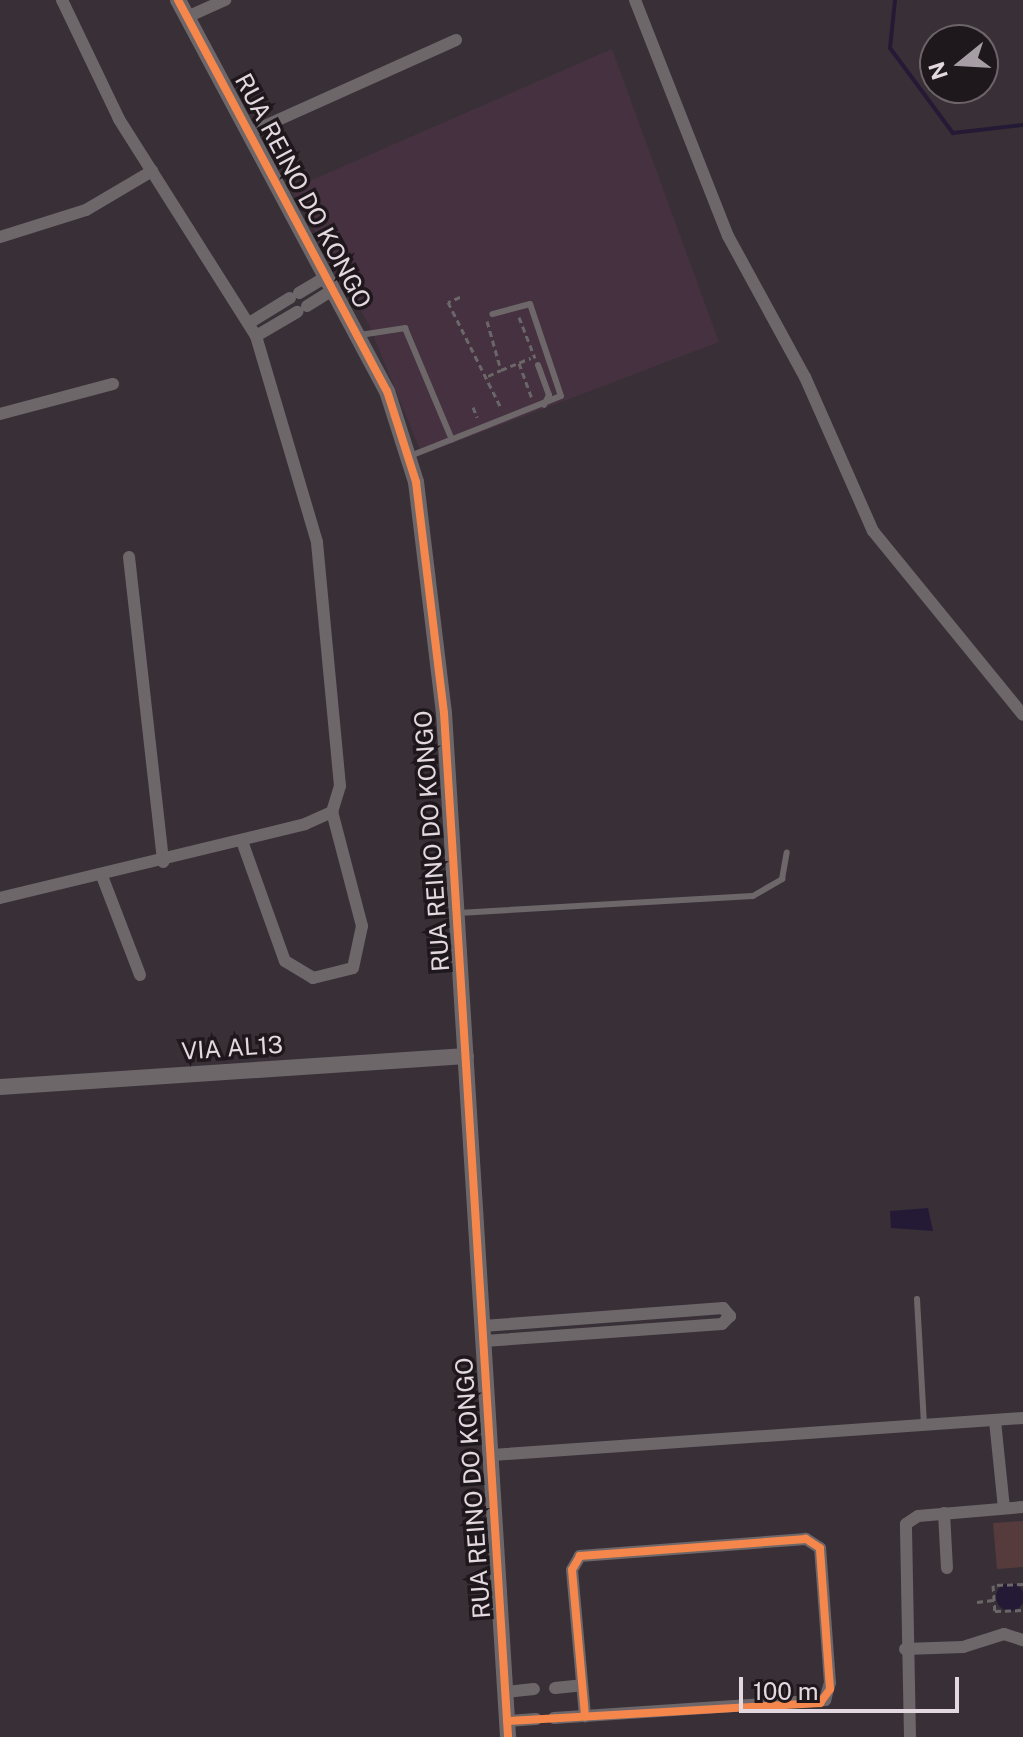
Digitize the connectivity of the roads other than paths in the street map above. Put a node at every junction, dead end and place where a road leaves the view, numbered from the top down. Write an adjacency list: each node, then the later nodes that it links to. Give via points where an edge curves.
1 (62, 0): 8 (street)
2 (178, 0): 5 (street, RUA REINO DO KONGO)
3 (225, 0): 5 (street)
4 (635, 0): 24 (street, via 728,236 805,377 873,531)
5 (187, 17): 7 (street, RUA REINO DO KONGO)
6 (456, 40): 7 (street)
7 (249, 133): 10 (street, RUA REINO DO KONGO)
8 (152, 171): 9 (street, via 86,210); 12 (street)
9 (0, 237)
10 (329, 283): 12 (street, via 295,295); 13 (street, via 302,309); 14 (street, RUA REINO DO KONGO)
11 (493, 316): 18 (lane, via 530,304)
12 (249, 323): 13 (street)
13 (256, 336): 25 (street, via 317,542 339,752)
14 (358, 336): 21 (lane, via 405,328); 22 (street, RUA REINO DO KONGO)
15 (538, 365): 17 (lane)
16 (113, 384): 20 (street)
17 (548, 392): 18 (lane); 19 (lane)
18 (561, 396): 19 (lane)
19 (542, 406): 21 (lane)
20 (0, 414)
21 (452, 440): 22 (lane)
22 (410, 456): 31 (street, RUA REINO DO KONGO, via 436,618)
23 (129, 557): 28 (street)
24 (1023, 715)
25 (332, 812): 26 (street); 26 (street, via 362,926 353,968 313,978 285,961)
26 (243, 844): 28 (street)
27 (787, 852): 31 (lane, via 782,879 753,896)
28 (163, 862): 29 (street)
29 (102, 876): 30 (street); 32 (street)
30 (0, 898)
31 (458, 913): 33 (street, RUA REINO DO KONGO)
32 (140, 975)
33 (466, 1056): 34 (street, VIA AL13); 36 (street, RUA REINO DO KONGO)
34 (0, 1087)
35 (917, 1299): 39 (lane)
36 (483, 1333): 36 (street, via 722,1324 730,1316 723,1308); 40 (street, RUA REINO DO KONGO)
37 (1023, 1418): 38 (street)
38 (995, 1421): 39 (street); 42 (street)
39 (924, 1425): 40 (street)
40 (492, 1455): 50 (street, RUA REINO DO KONGO)
41 (1023, 1507): 42 (street)
42 (1004, 1508): 43 (street)
43 (944, 1513): 44 (street); 46 (street, via 918,1516 902,1532)
44 (947, 1568)
45 (1023, 1640): 46 (street, via 1004,1634 963,1647)
46 (905, 1649): 55 (street)
47 (582, 1685): 48 (street); 51 (street); 51 (street, via 572,1570 580,1556 806,1539 820,1548 830,1689 825,1700)
48 (555, 1688)
49 (534, 1689): 50 (street)
50 (506, 1692): 54 (street, RUA REINO DO KONGO)
51 (585, 1716): 52 (street)
52 (554, 1718)
53 (536, 1719): 54 (street)
54 (508, 1729)
55 (910, 1737)

